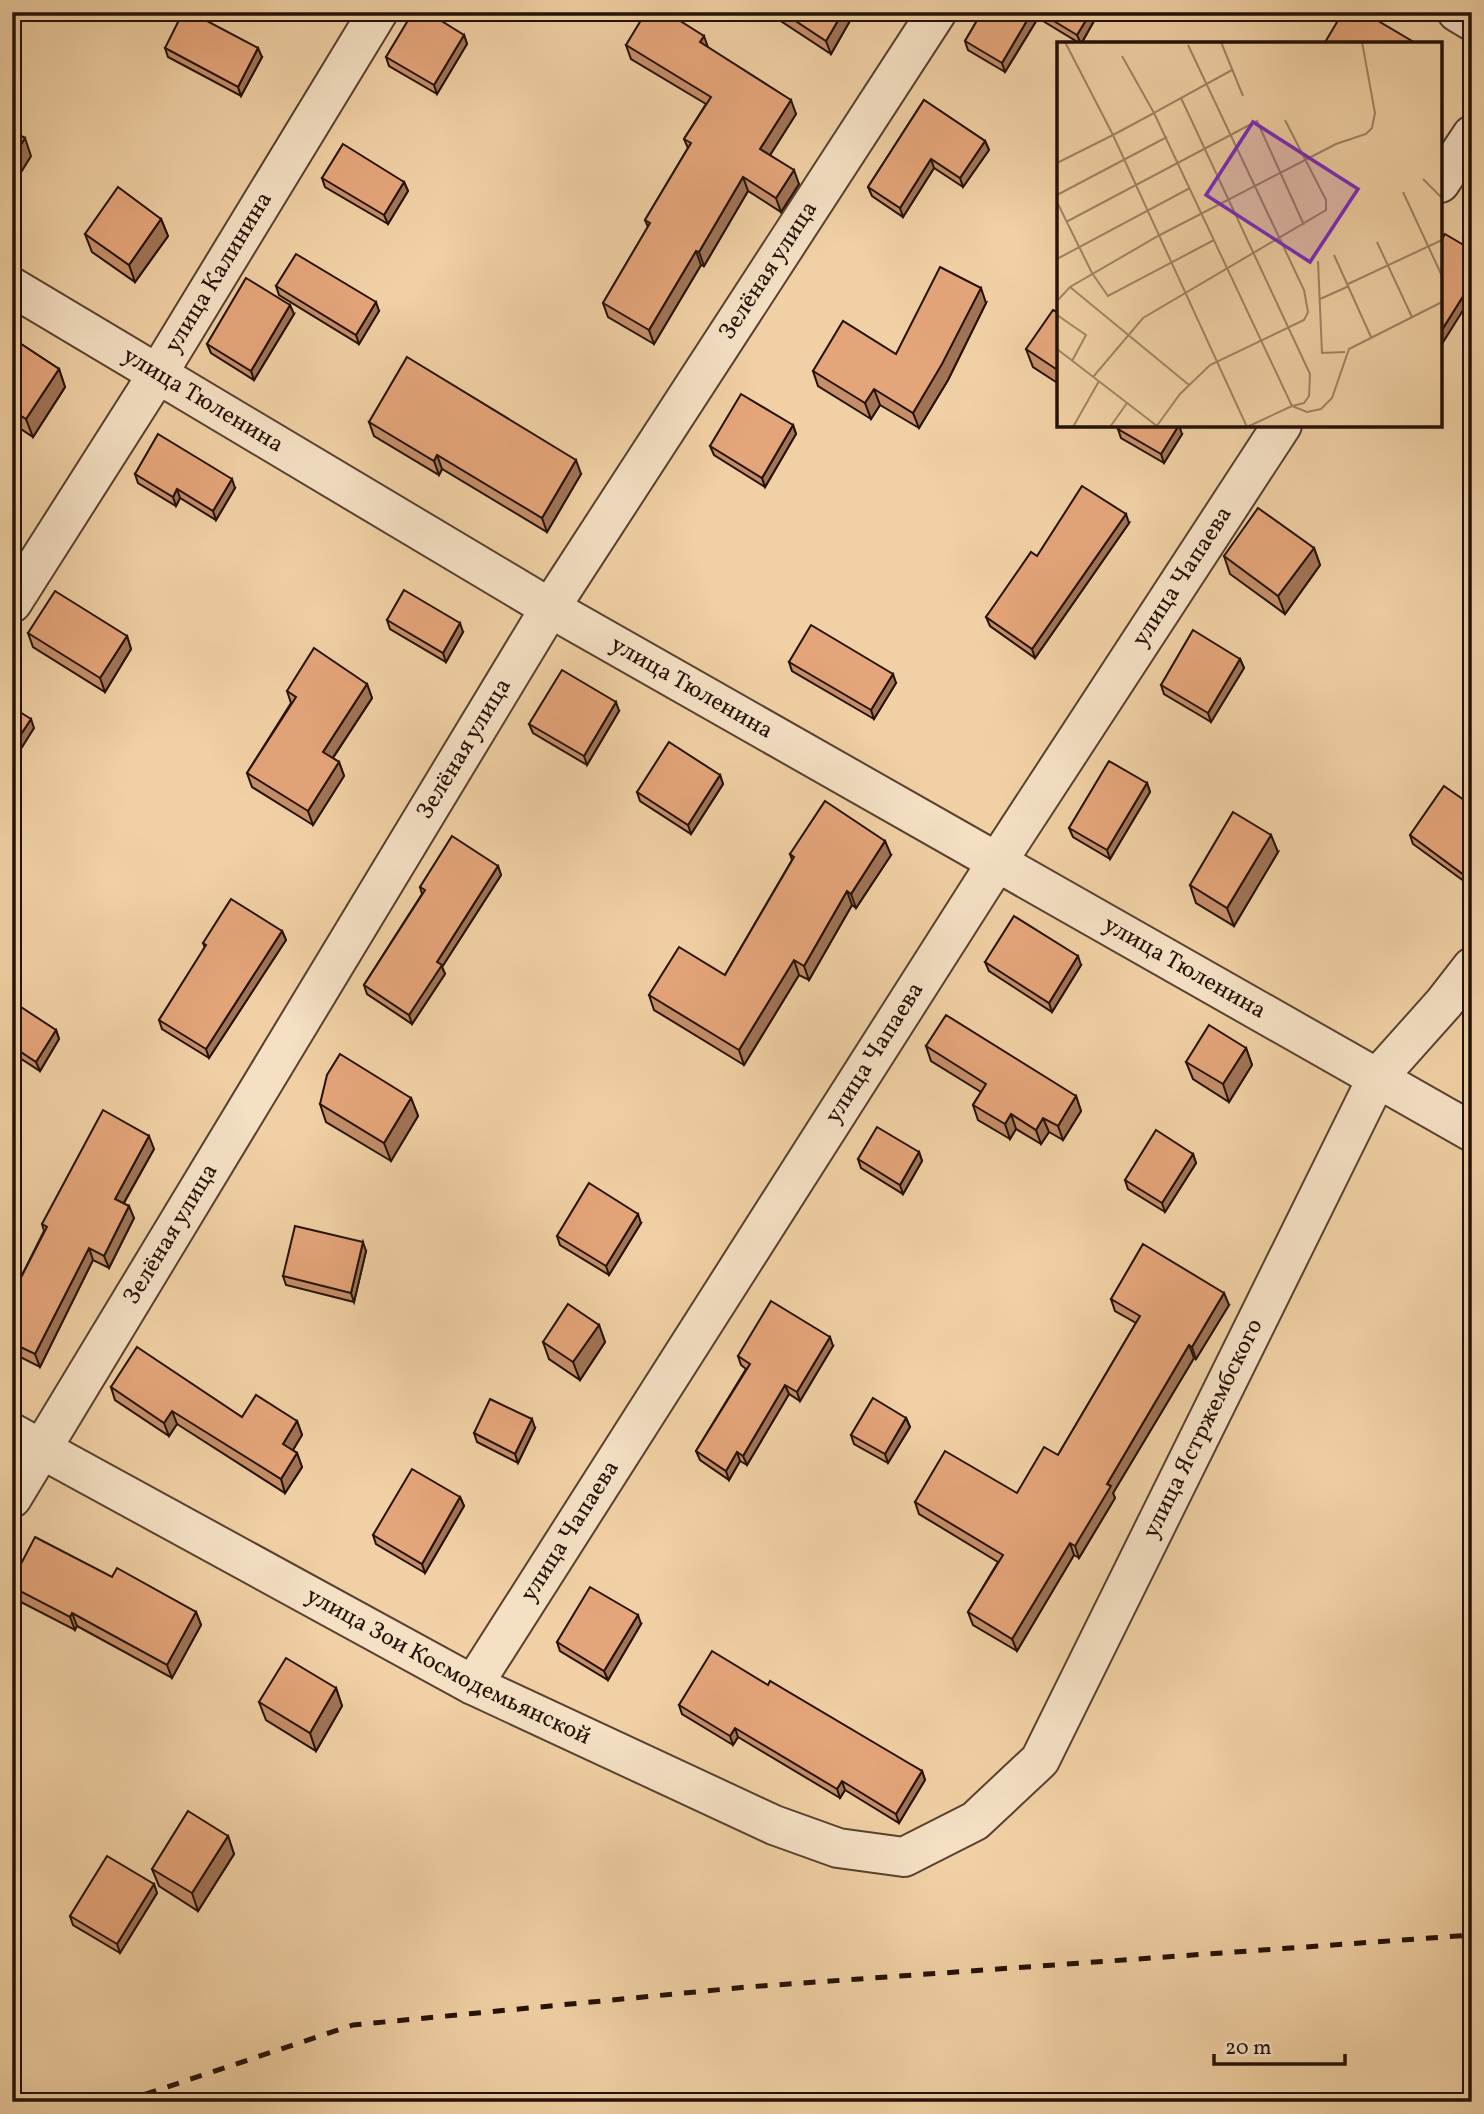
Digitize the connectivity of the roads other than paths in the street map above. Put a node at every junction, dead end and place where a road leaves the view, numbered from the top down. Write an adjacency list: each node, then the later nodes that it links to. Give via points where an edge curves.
1 (378, 12): 8 (street, улица Калинина)
2 (937, 12): 11 (street, Зелёная улица)
3 (1457, 12): 4 (street)
4 (1472, 21)
5 (1472, 135): 6 (street)
6 (1442, 180)
7 (12, 287): 8 (street, улица Тюленина)
8 (157, 375): 10 (street, улица Калинина); 11 (street, улица Тюленина)
9 (1281, 427): 12 (street, улица Чапаева)
10 (12, 603)
11 (550, 608): 12 (street, улица Тюленина); 16 (street, Зелёная улица)
12 (997, 862): 14 (street, улица Тюленина); 18 (street, улица Чапаева)
13 (1472, 967): 14 (street, улица Ястржембского)
14 (1377, 1078): 15 (street, улица Тюленина); 19 (street, улица Ястржембского, via 1040,1760 975,1821)
15 (1472, 1132)
16 (27, 1441): 17 (street, Зелёная улица); 18 (street, улица Зои Космодемьянской)
17 (12, 1498)
18 (472, 1685): 19 (street, улица Зои Космодемьянской, via 774,1825 838,1848)
19 (904, 1857)

